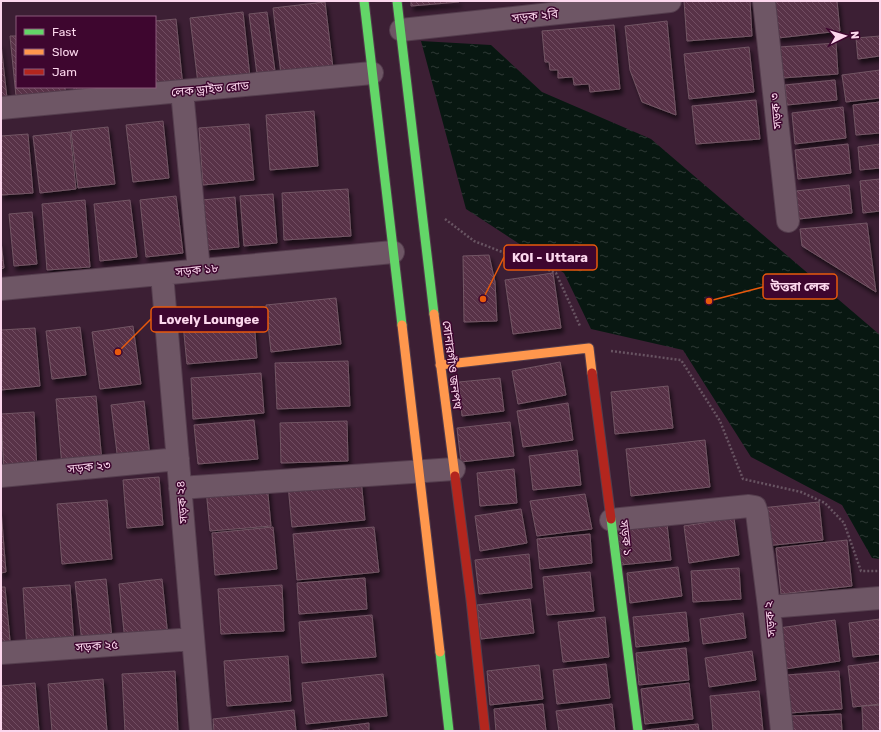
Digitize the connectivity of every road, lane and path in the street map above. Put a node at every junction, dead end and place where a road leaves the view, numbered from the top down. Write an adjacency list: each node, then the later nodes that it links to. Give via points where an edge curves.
1 (364, 1): 6 (main road)
2 (397, 1): 5 (main road, সোনারগাঁও জনপথ)
3 (670, 1): 5 (street, সড়ক ২বি)
4 (764, 1): 10 (street, সড়ক ৩)
5 (400, 30): 16 (main road, সোনারগাঁও জনপথ)
6 (372, 74): 7 (street, লেক ড্রাইভ রোড); 11 (main road)
7 (182, 92): 8 (street, লেক ড্রাইভ রোড); 12 (street)
8 (1, 108)
9 (442, 216): 15 (path, via 474,241 556,273)
10 (788, 221)
11 (393, 252): 12 (street, সড়ক ১৮); 19 (main road)
12 (199, 270): 13 (street, সড়ক ১৮)
13 (162, 274): 14 (street, সড়ক ১৮); 17 (street, সড়ক ২৪)
14 (1, 289)
15 (589, 348): 16 (main road); 22 (main road, সড়ক ১); 23 (path, via 681,360 720,421 744,479 801,492 825,502 844,523 860,571)
16 (440, 365): 18 (main road, সোনারগাঁও জনপথ)
17 (178, 459): 20 (street, সড়ক ২৩); 21 (street, সড়ক ২৪)
18 (454, 469): 19 (street); 30 (main road, সোনারগাঁও জনপথ)
19 (418, 470): 21 (street); 29 (main road)
20 (1, 476)
21 (180, 488): 26 (street, সড়ক ২৪)
22 (612, 520): 25 (street, সড়ক ২, via 755,507); 31 (main road, সড়ক ১)
23 (880, 571)
24 (880, 598): 25 (street)
25 (769, 607): 32 (street, সড়ক ২)
26 (193, 638): 27 (street, সড়ক ২৫); 28 (street, সড়ক ২৪)
27 (1, 653)
28 (201, 731)
29 (448, 731)
30 (485, 731)
31 (638, 731)
32 (782, 731)

